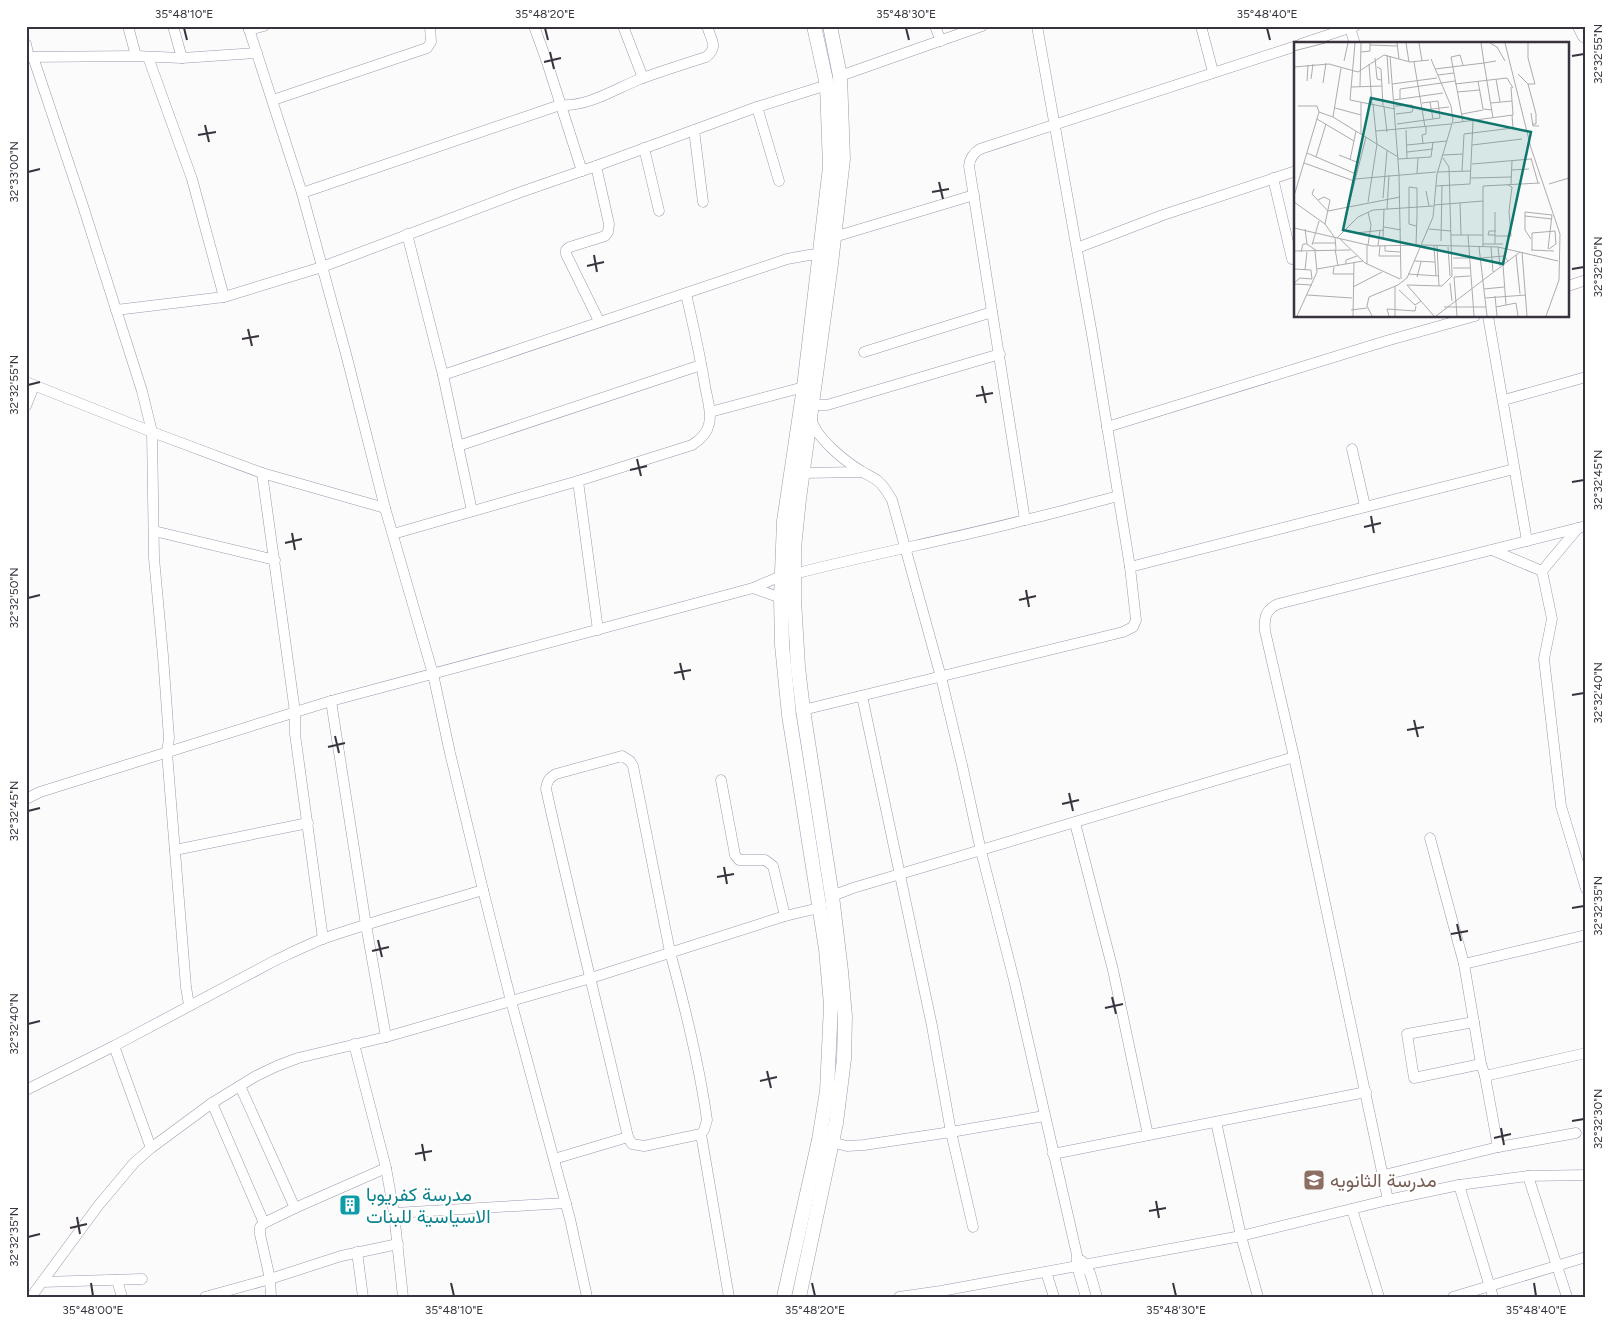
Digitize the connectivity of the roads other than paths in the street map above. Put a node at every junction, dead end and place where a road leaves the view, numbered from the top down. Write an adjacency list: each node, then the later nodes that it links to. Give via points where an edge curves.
1 (128, 26): 26 (street)
2 (173, 26): 29 (street)
3 (264, 26): 17 (street)
4 (430, 26): 34 (street, via 431,42 427,48)
5 (534, 26): 35 (street)
6 (623, 26): 32 (street)
7 (707, 26): 32 (street, via 714,48 712,52)
8 (814, 26): 33 (main road)
9 (830, 26): 31 (main road)
10 (934, 26): 20 (street)
11 (982, 26): 20 (street)
12 (1037, 26): 37 (street)
13 (1201, 26): 30 (street)
14 (1318, 26): 19 (street)
15 (1582, 26): 18 (highway)
16 (1352, 27): 19 (street); 22 (street)
17 (249, 28): 25 (street)
18 (1586, 34)
19 (1320, 38): 21 (street)
20 (941, 41): 31 (street)
21 (1307, 42)
22 (1355, 42)
23 (26, 44): 27 (street)
24 (1294, 47): 30 (street)
25 (257, 53): 29 (street); 34 (street)
26 (136, 56): 27 (street); 28 (street)
27 (30, 57): 59 (street)
28 (148, 57): 29 (street); 58 (street, via 192,180)
29 (182, 58)
30 (1213, 72): 37 (street)
31 (840, 76): 50 (main road, via 843,159)
32 (643, 78): 35 (street, via 602,96)
33 (827, 85): 36 (street); 52 (main road, via 830,167)
34 (273, 100): 45 (street)
35 (560, 105): 41 (street); 45 (street)
36 (757, 108): 38 (street); 44 (street)
37 (1054, 125): 46 (street, via 976,152 969,166); 51 (street)
38 (694, 130): 39 (street); 47 (street)
39 (644, 148): 40 (street); 48 (street)
40 (596, 166): 41 (street); 63 (street, via 608,232 605,236 570,247 566,254)
41 (582, 171): 49 (street)
42 (1294, 172): 43 (street)
43 (1273, 178): 51 (street); 53 (street)
44 (779, 182)
45 (302, 193): 54 (street)
46 (974, 195): 50 (street); 60 (street)
47 (703, 202)
48 (658, 211)
49 (407, 234): 54 (street); 67 (street)
50 (834, 236): 73 (main road)
51 (1077, 248): 75 (street)
52 (820, 255): 57 (street, via 787,259); 70 (main road)
53 (1292, 259)
54 (322, 267): 58 (street); 86 (street)
55 (1586, 280): 56 (street)
56 (1570, 285)
57 (686, 294): 63 (street); 66 (street)
58 (224, 297): 59 (street)
59 (116, 310): 76 (street)
60 (992, 312): 64 (street); 65 (street)
61 (1468, 318): 75 (street)
62 (1488, 318): 71 (street)
63 (599, 321): 67 (street)
64 (864, 352)
65 (1000, 354): 73 (street); 88 (street)
66 (701, 365): 74 (street); 77 (street)
67 (443, 375): 77 (street)
68 (1586, 377): 71 (street)
69 (30, 384): 72 (street); 76 (street)
70 (804, 387): 74 (street); 98 (main road, via 784,521)
71 (1504, 400): 79 (street)
72 (26, 406)
73 (811, 409): 81 (street, via 812,422 825,441); 82 (main road)
74 (710, 412): 83 (street, via 706,432 692,445)
75 (1107, 427): 84 (street)
76 (152, 432): 80 (street); 90 (street)
77 (458, 446): 87 (street)
78 (1352, 449): 85 (street)
79 (1514, 469): 85 (street); 92 (street)
80 (262, 472): 86 (street); 95 (street)
81 (862, 472): 82 (street); 93 (street, via 878,481 892,500)
82 (802, 473): 98 (main road)
83 (578, 481): 87 (street); 101 (street)
84 (1118, 496): 88 (street); 96 (street)
85 (1365, 506): 96 (street)
86 (385, 508): 91 (street)
87 (472, 511): 91 (street)
88 (1025, 520): 93 (street)
89 (1582, 527): 92 (street); 97 (street)
90 (154, 531): 95 (street); 109 (street, via 169,738)
91 (393, 534): 103 (street)
92 (1528, 541): 94 (street)
93 (905, 548): 98 (street); 104 (street)
94 (1492, 550): 97 (street); 110 (street, via 1271,607 1266,613 1265,631)
95 (275, 560): 108 (street)
96 (1130, 567): 104 (street, via 1136,616 1135,624 1129,630)
97 (1542, 571): 120 (street, via 1552,619 1544,659 1560,806)
98 (788, 575): 99 (street); 100 (main road); 102 (main road)
99 (753, 588): 100 (street); 101 (street)
100 (781, 598): 102 (main road)
101 (598, 630): 103 (street)
102 (791, 668): 107 (main road); 122 (main road, via 798,781)
103 (433, 674): 106 (street); 119 (street)
104 (940, 677): 105 (street); 117 (street)
105 (862, 696): 107 (street); 118 (street)
106 (331, 701): 108 (street); 124 (street)
107 (802, 710): 121 (main road)
108 (295, 712): 109 (street); 114 (street, via 295,734)
109 (167, 753): 112 (street); 116 (street)
110 (1294, 757): 113 (street); 141 (street)
111 (721, 780): 123 (street, via 735,855 740,860 765,860 773,866)
112 (26, 799)
113 (1075, 822): 117 (street); 148 (street, via 1113,970)
114 (308, 823): 116 (street); 126 (street)
115 (1430, 838): 128 (street)
116 (175, 850): 131 (street)
117 (981, 851): 118 (street); 143 (street)
118 (900, 874): 121 (street); 145 (street)
119 (483, 890): 124 (street); 130 (street)
120 (1586, 890)
121 (832, 896): 150 (main road, via 845,1016 840,1096)
122 (819, 908): 123 (street); 150 (main road, via 832,1005)
123 (785, 916): 127 (street)
124 (366, 925): 126 (street); 133 (street)
125 (1586, 936): 128 (street)
126 (323, 939): 131 (street)
127 (670, 952): 129 (street); 129 (street, via 630,761 622,756 556,774 550,777 546,789); 147 (street, via 693,1040 706,1113 706,1126)
128 (1464, 964): 132 (street)
129 (591, 978): 130 (street); 149 (street)
130 (511, 1001): 133 (street); 154 (street)
131 (189, 1005): 135 (street)
132 (1474, 1022): 137 (street); 137 (street, via 1407,1034 1414,1078)
133 (386, 1037): 134 (street)
134 (354, 1044): 139 (street, via 291,1060); 155 (street)
135 (114, 1046): 140 (street); 152 (street)
136 (1586, 1053): 138 (street)
137 (1481, 1064): 138 (street)
138 (1485, 1076): 151 (street)
139 (240, 1086): 142 (street); 162 (street)
140 (26, 1090)
141 (1366, 1092): 144 (street); 156 (street)
142 (212, 1104): 152 (street); 165 (street)
143 (1044, 1116): 145 (street); 153 (street)
144 (1216, 1122): 148 (street); 167 (street)
145 (952, 1132): 150 (street, via 864,1145 847,1146); 166 (street)
146 (1576, 1133): 151 (street)
147 (701, 1134): 149 (street, via 644,1146 632,1144); 188 (street)
148 (1148, 1135): 153 (street)
149 (628, 1137): 154 (street)
150 (826, 1141): 189 (main road); 190 (main road)
151 (1498, 1147): 156 (street)
152 (151, 1148): 177 (street, via 110,1190)
153 (1053, 1154): 171 (street)
154 (554, 1159): 161 (street)
155 (386, 1168): 162 (street); 164 (street)
156 (1384, 1175): 160 (street)
157 (1586, 1175): 158 (street)
158 (1528, 1176): 159 (street); 172 (street)
159 (1458, 1185): 160 (street); 178 (street)
160 (1388, 1200): 163 (street)
161 (566, 1203): 164 (street); 187 (street)
162 (295, 1208): 165 (street)
163 (1352, 1209): 167 (street); 195 (street)
164 (394, 1213): 168 (street)
165 (264, 1223): 175 (street, via 260,1234)
166 (973, 1226)
167 (1241, 1236): 171 (street); 194 (street)
168 (398, 1244): 169 (street); 186 (street)
169 (357, 1252): 175 (street); 185 (street)
170 (1586, 1257): 172 (street)
171 (1079, 1262): 173 (street); 192 (street); 193 (street, via 1090,1273)
172 (1556, 1265): 178 (street); 198 (street)
173 (1046, 1272): 179 (street); 191 (street)
174 (142, 1279): 176 (street)
175 (270, 1279): 183 (street); 184 (street)
176 (117, 1280): 177 (street); 182 (street)
177 (42, 1282): 181 (street)
178 (1489, 1286): 196 (street); 197 (street)
179 (942, 1294): 180 (street)
180 (906, 1296)
181 (31, 1297)
182 (122, 1297)
183 (205, 1297)
184 (271, 1297)
185 (363, 1297)
186 (403, 1297)
187 (587, 1297)
188 (729, 1297)
189 (784, 1297)
190 (799, 1297)
191 (1054, 1297)
192 (1086, 1297)
193 (1097, 1297)
194 (1258, 1297)
195 (1379, 1297)
196 (1453, 1297)
197 (1493, 1297)
198 (1567, 1297)

